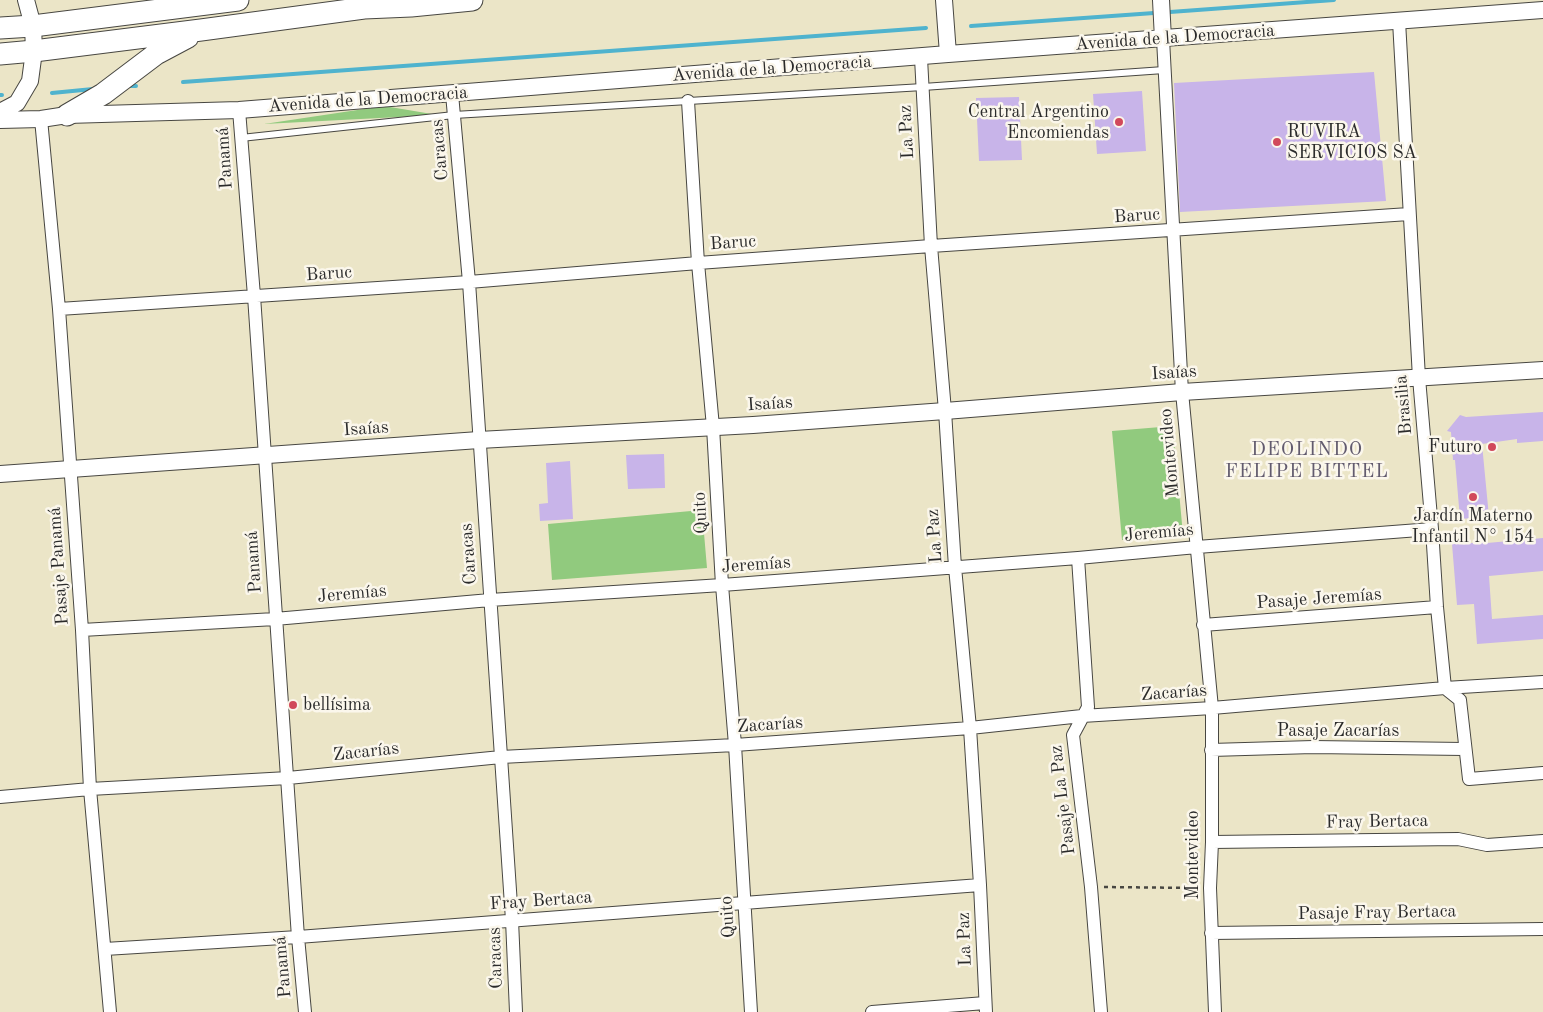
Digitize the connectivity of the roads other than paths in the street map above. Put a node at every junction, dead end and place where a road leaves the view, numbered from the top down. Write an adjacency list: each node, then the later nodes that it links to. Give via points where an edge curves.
1 (26, 0): 8 (street)
2 (238, 0): 8 (highway)
3 (472, 0): 10 (highway, via 364,8)
4 (944, 0): 14 (street)
5 (1161, 0): 11 (street)
6 (1543, 10): 7 (street, Avenida de la Democracia)
7 (1399, 21): 11 (street, Avenida de la Democracia); 27 (street, Brasilia)
8 (33, 26): 9 (highway); 12 (street)
9 (0, 28)
10 (201, 30): 12 (highway); 22 (highway, via 156,54 103,94)
11 (1163, 39): 14 (street, Avenida de la Democracia); 16 (street, Montevideo)
12 (34, 51): 13 (highway); 21 (street, via 30,81 17,103)
13 (0, 54)
14 (948, 54): 15 (street, Avenida de la Democracia)
15 (921, 58): 17 (street, La Paz); 18 (street, Avenida de la Democracia)
16 (1164, 70): 17 (lane); 28 (street, Montevideo)
17 (923, 88): 19 (lane); 29 (street, La Paz)
18 (452, 94): 20 (street, Avenida de la Democracia); 23 (street, Caracas)
19 (688, 101): 23 (lane); 30 (street, Quito)
20 (240, 110): 22 (street, Avenida de la Democracia); 26 (street, Panamá)
21 (0, 112)
22 (67, 115): 24 (street, Avenida de la Democracia)
23 (454, 115): 26 (lane); 31 (street, Caracas)
24 (41, 118): 25 (street, Avenida de la Democracia); 33 (street, Pasaje Panamá)
25 (0, 120)
26 (241, 138): 32 (street, Panamá)
27 (1409, 214): 28 (street, Baruc); 35 (street, Brasilia)
28 (1173, 231): 29 (street, Baruc); 36 (street, Montevideo)
29 (931, 246): 30 (street, Baruc); 37 (street, La Paz)
30 (698, 263): 31 (street, Baruc); 38 (street, Quito)
31 (468, 282): 32 (street, Baruc); 39 (street, Caracas)
32 (254, 296): 33 (street, Baruc); 40 (street, Panamá)
33 (59, 309): 41 (street, Pasaje Panamá)
34 (1543, 370): 35 (street, Isaías)
35 (1419, 378): 36 (street, Isaías); 43 (street, Brasilia)
36 (1182, 392): 37 (street, Isaías); 44 (street, Montevideo)
37 (945, 411): 38 (street, Isaías); 46 (street, La Paz)
38 (713, 428): 39 (street, Isaías); 47 (street, Quito)
39 (480, 440): 40 (street, Isaías); 48 (street, Caracas)
40 (264, 456): 41 (street, Isaías); 50 (street, Panamá)
41 (70, 469): 42 (street, Isaías); 52 (street, Pasaje Panamá)
42 (0, 474)
43 (1432, 530): 44 (street, Jeremías); 49 (street, Brasilia)
44 (1197, 547): 45 (street, Jeremías); 51 (street, Montevideo)
45 (1078, 558): 46 (street, Jeremías); 56 (street, Pasaje La Paz, via 1088,706)
46 (955, 567): 47 (street, Jeremías); 57 (street, La Paz)
47 (722, 585): 48 (street, Jeremías); 58 (street, Quito)
48 (490, 600): 50 (street, Jeremías); 61 (street, Caracas)
49 (1437, 607): 51 (street, Pasaje Jeremías); 54 (street, Brasilia)
50 (275, 619): 52 (street, Jeremías); 63 (street, Panamá)
51 (1203, 625): 55 (street, Montevideo)
52 (82, 630): 64 (street, Pasaje Panamá)
53 (1543, 682): 54 (street, Zacarías)
54 (1446, 688): 55 (street, Zacarías); 59 (street, via 1460,700)
55 (1212, 708): 56 (street, Zacarías); 60 (street, Montevideo)
56 (1082, 716): 57 (street, Zacarías); 81 (street, Pasaje La Paz, via 1073,735 1091,887)
57 (970, 728): 58 (street, Zacarías); 68 (street, La Paz)
58 (735, 745): 61 (street, Zacarías); 69 (street, Quito)
59 (1464, 749): 60 (street, Pasaje Zacarías, via 1313,747); 62 (street, via 1469,779)
60 (1211, 750): 67 (street, Montevideo)
61 (501, 756): 63 (street, Zacarías); 70 (street, Caracas)
62 (1543, 772)
63 (288, 778): 64 (street, Zacarías); 73 (street, Panamá)
64 (90, 789): 65 (street, Zacarías); 74 (street, Pasaje Panamá)
65 (0, 797)
66 (1543, 841): 67 (street, Fray Bertaca, via 1486,845 1458,838)
67 (1212, 842): 72 (street, Montevideo)
68 (980, 885): 69 (street, Fray Bertaca); 75 (street, La Paz)
69 (744, 903): 70 (street, Fray Bertaca); 79 (street, Quito)
70 (512, 920): 73 (street, Fray Bertaca); 78 (street, Caracas)
71 (1543, 929): 72 (street, Pasaje Fray Bertaca)
72 (1211, 933): 82 (street, Montevideo)
73 (298, 937): 74 (street, Fray Bertaca); 77 (street, Panamá)
74 (105, 949): 76 (street, Pasaje Panamá)
75 (985, 1007): 80 (street)
76 (110, 1012)
77 (305, 1012)
78 (516, 1012)
79 (751, 1012)
80 (872, 1012)
81 (1101, 1012)
82 (1215, 1012)

